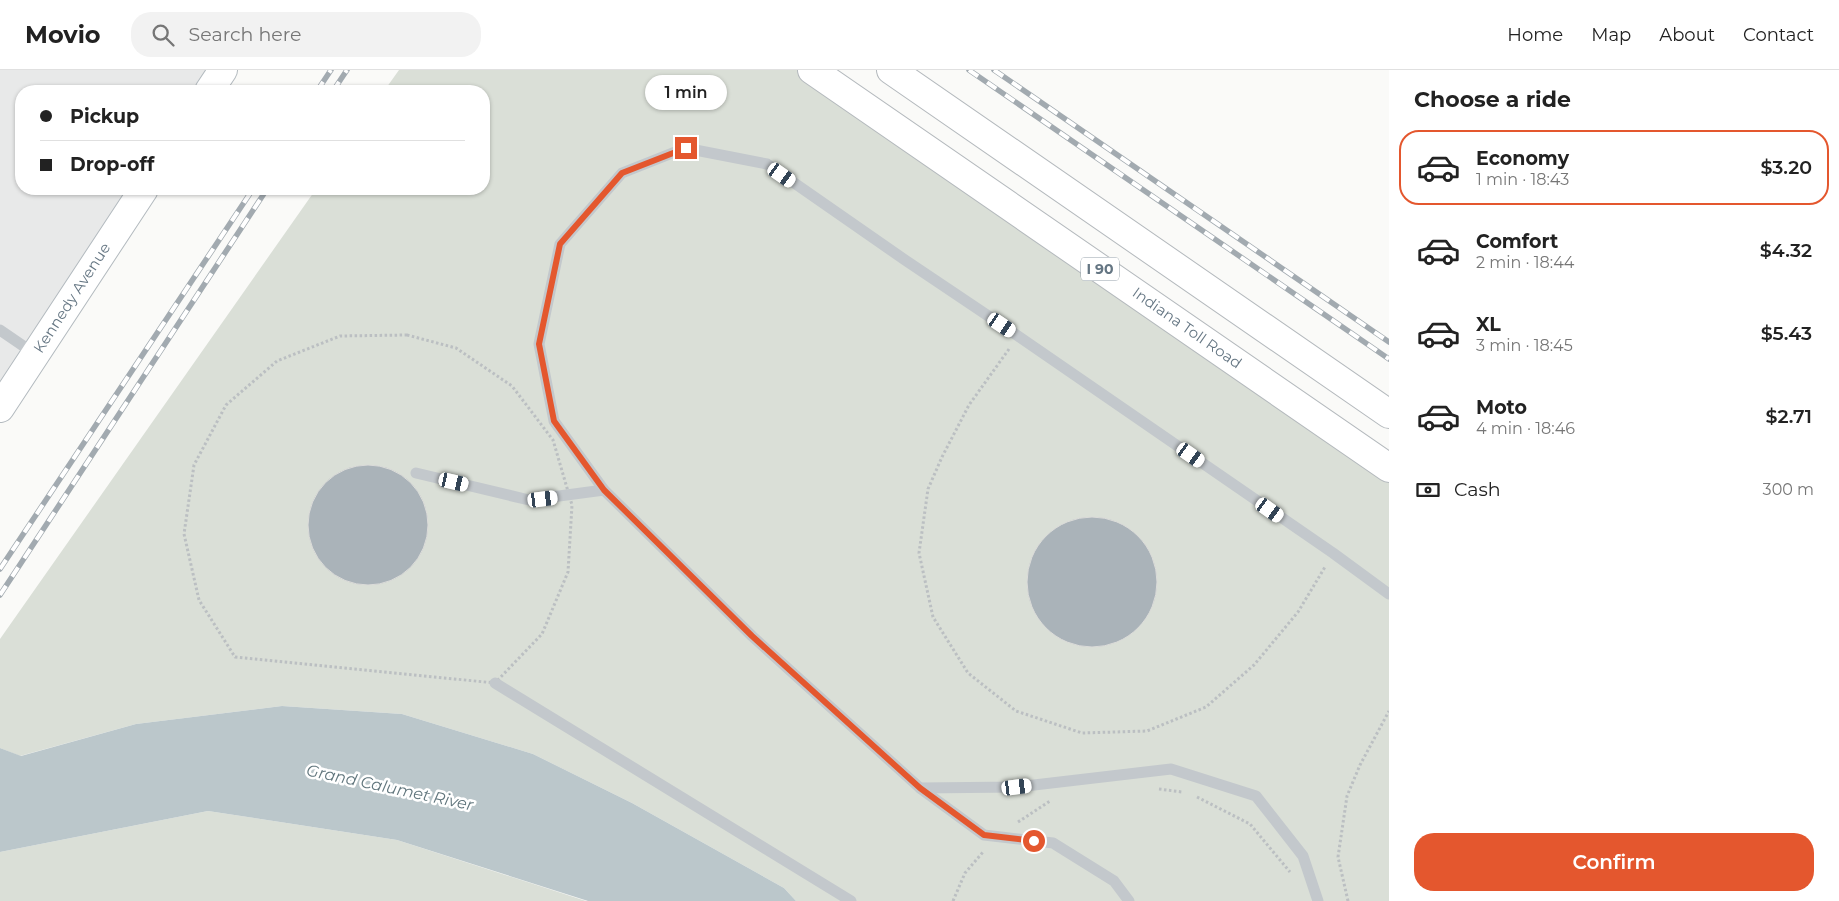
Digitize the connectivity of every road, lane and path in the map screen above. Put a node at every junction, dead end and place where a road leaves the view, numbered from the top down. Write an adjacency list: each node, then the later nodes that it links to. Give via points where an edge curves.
1 (223, 70): 4 (main road)
2 (812, 70): 11 (main road, Indiana Toll Road / I 90)
3 (891, 70): 10 (main road)
4 (213, 85)
5 (140, 195): 8 (main road, Kennedy Avenue)
6 (0, 330): 8 (lane)
7 (1018, 336): 13 (lane, via 767,164 686,148 622,173 560,244 539,344 554,421); 15 (lane); 15 (path, via 969,405 942,457 928,489 919,553 933,617 968,673 1016,711 1082,733 1147,731 1206,707 1254,665 1298,612)
8 (35, 354): 9 (main road, Kennedy Avenue)
9 (0, 408)
10 (1389, 414)
11 (1389, 468)
12 (416, 473): 14 (lane, via 529,500)
13 (604, 490): 14 (lane); 19 (lane, via 752,636)
14 (569, 495): 17 (path, via 572,505 568,572 542,634); 17 (path, via 553,440 512,386 456,348 407,334 340,336 277,361 226,405 194,465 184,534 199,600 235,657)
15 (1332, 553): 16 (lane)
16 (1389, 594)
17 (495, 683): 24 (lane)
18 (1389, 711): 28 (path, via 1347,796 1338,857)
19 (920, 788): 22 (lane, via 984,835); 27 (lane, via 1017,787 1171,768 1256,796 1303,856)
20 (1151, 788): 23 (path, via 1189,793 1250,824)
21 (1055, 798): 22 (path)
22 (996, 837): 25 (path, via 965,873); 26 (lane, via 1054,843 1114,880)
23 (1294, 876)
24 (851, 901)
25 (954, 901)
26 (1129, 901)
27 (1318, 901)
28 (1348, 901)

